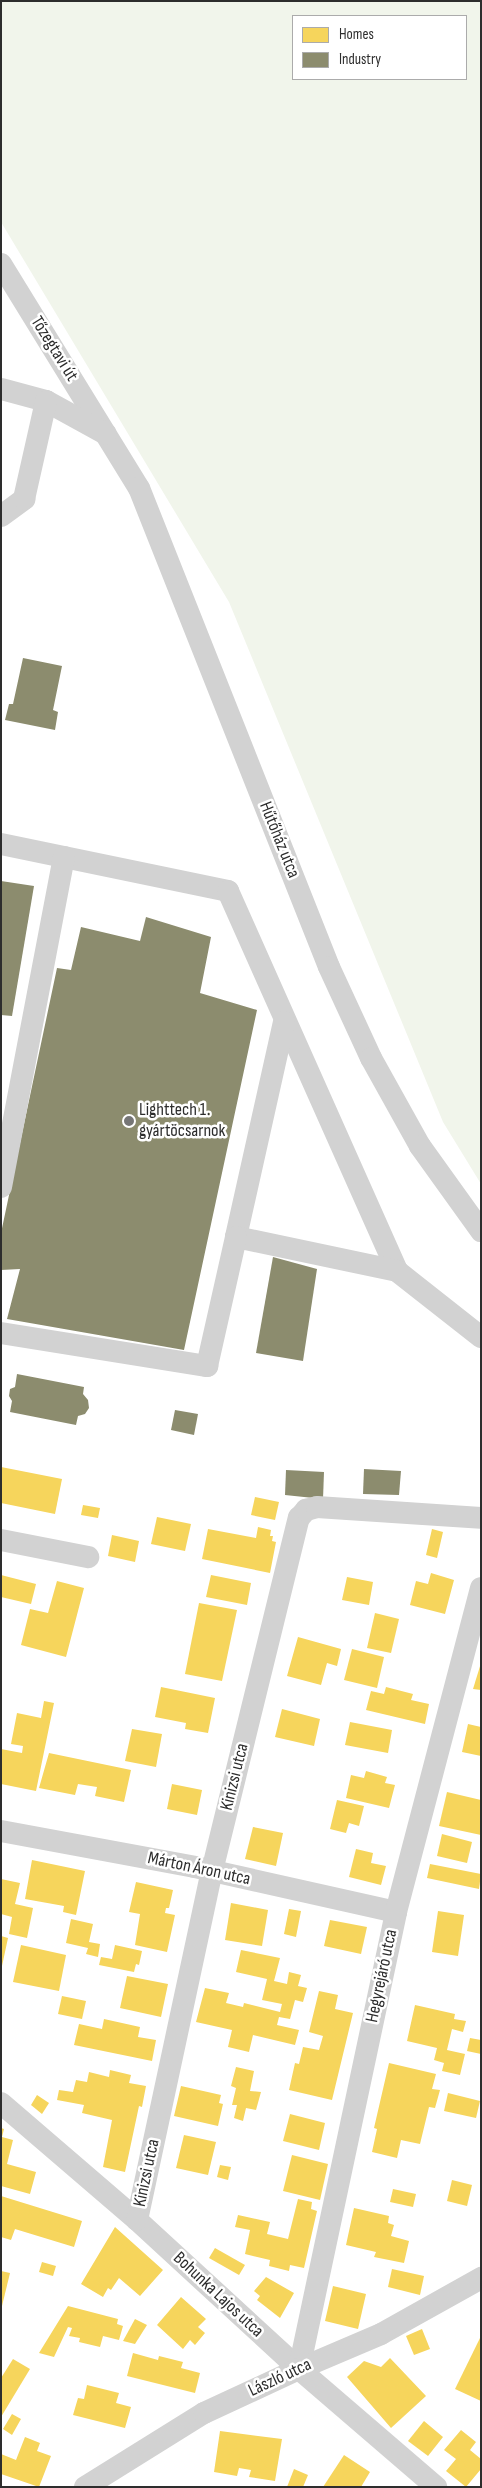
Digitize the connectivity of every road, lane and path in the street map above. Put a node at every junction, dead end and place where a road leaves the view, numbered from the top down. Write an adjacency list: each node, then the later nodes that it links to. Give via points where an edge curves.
1 (1, 264): 4 (street, Tőzegtavi út)
2 (1, 389): 3 (street)
3 (46, 401): 4 (street); 5 (street, via 24,499)
4 (107, 434): 10 (street, Hűtőház utca, via 139,488 329,967 371,1058 420,1146)
5 (1, 516)
6 (1, 844): 7 (street)
7 (64, 857): 8 (street, via 228,891); 9 (street)
8 (284, 1022): 11 (street); 12 (street)
9 (1, 1187)
10 (481, 1231)
11 (236, 1237): 12 (street); 13 (street, via 207,1366)
12 (397, 1271): 14 (street)
13 (1, 1333)
14 (481, 1337)
15 (481, 1518): 20 (street, Kinizsi utca, via 317,1507 306,1510 299,1518)
16 (1, 1540): 17 (street)
17 (88, 1557)
18 (481, 1588): 21 (street, Hegyrejáró utca)
19 (1, 1831): 20 (street, Márton Áron utca)
20 (212, 1871): 21 (street, Márton Áron utca); 23 (street, Kinizsi utca)
21 (396, 1912): 25 (street, Hegyrejáró utca)
22 (1, 2103): 23 (street, Bohunka Lajos utca)
23 (137, 2220): 25 (street, Bohunka Lajos utca)
24 (481, 2278): 25 (street, László utca, via 381,2334)
25 (299, 2369): 26 (street, László utca, via 204,2413); 27 (street, Bohunka Lajos utca)
26 (85, 2487)
27 (436, 2487)

